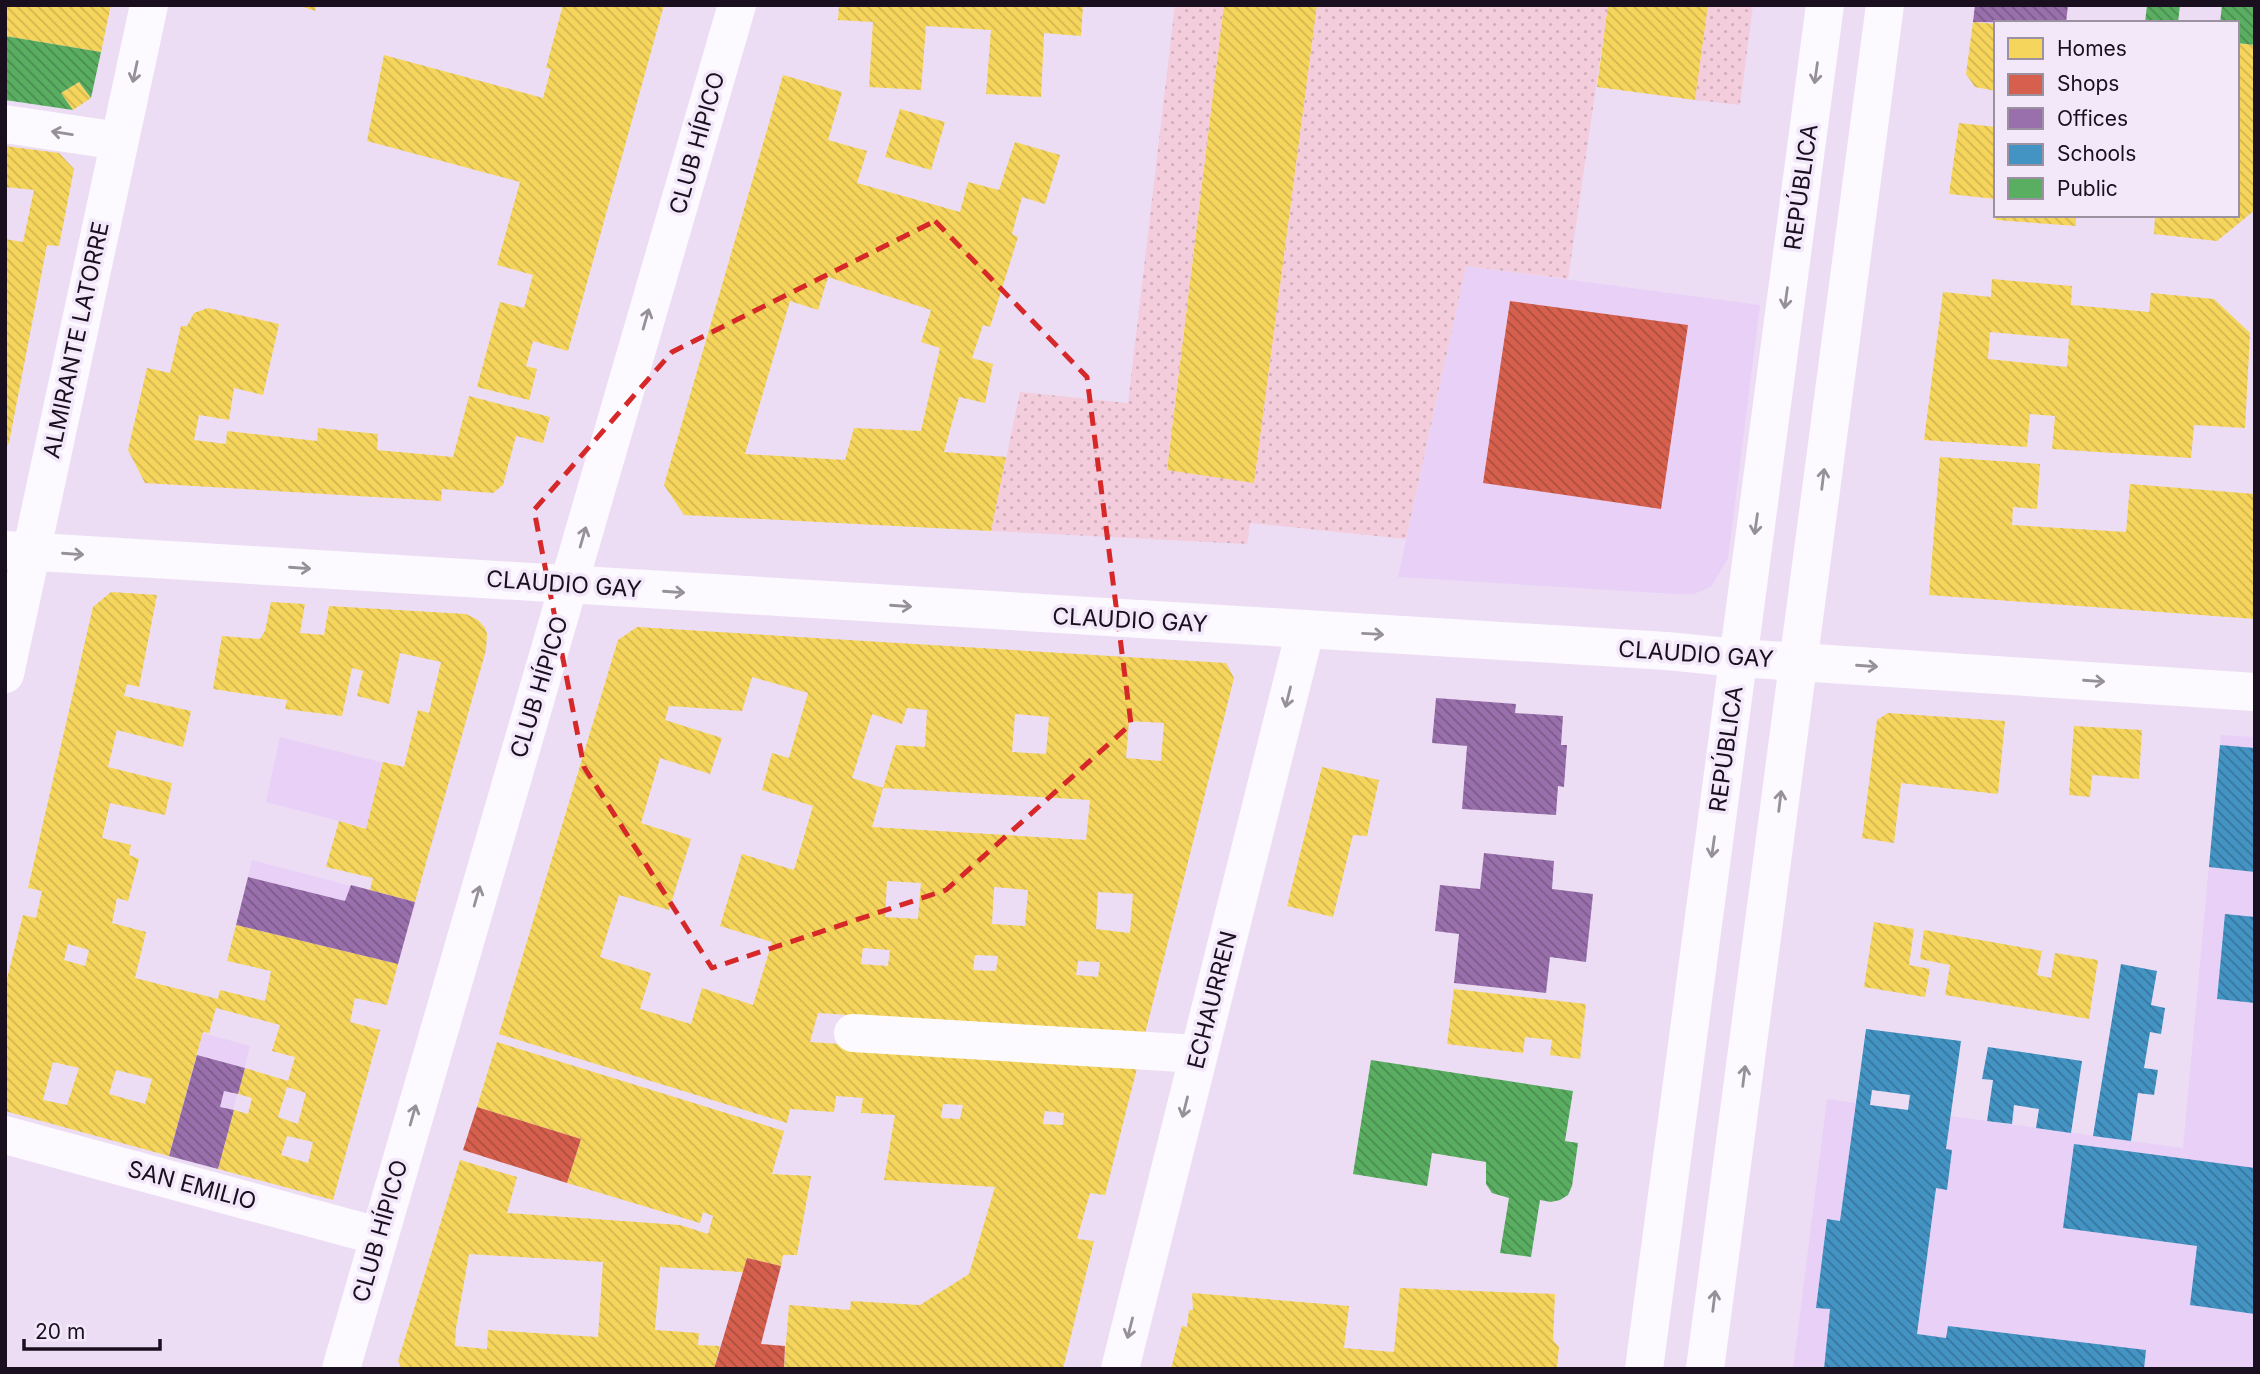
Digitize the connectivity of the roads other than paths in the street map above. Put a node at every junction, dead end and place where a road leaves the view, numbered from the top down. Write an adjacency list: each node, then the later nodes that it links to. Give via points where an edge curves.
1 (149, 5): 6 (street, ALMIRANTE LATORRE, one-way to 6)
2 (737, 5): 8 (street, CLUB HÍPICO, one-way to 2)
3 (1825, 5): 10 (street, REPÚBLICA, one-way to 10)
4 (1885, 5): 11 (street, one-way to 4)
5 (5, 124): 6 (street, one-way to 5)
6 (120, 141): 7 (street, ALMIRANTE LATORRE, via 50,460)
7 (19, 550): 8 (street, CLAUDIO GAY, one-way to 8); 12 (street, ALMIRANTE LATORRE)
8 (570, 585): 9 (street, CLAUDIO GAY, one-way to 9); 17 (street, CLUB HÍPICO, one-way to 8)
9 (1305, 631): 10 (street, CLAUDIO GAY, one-way to 10); 15 (street, ECHAURREN, one-way to 15)
10 (1738, 658): 11 (street, CLAUDIO GAY); 20 (street, REPÚBLICA, one-way to 20)
11 (1799, 662): 13 (street, CLAUDIO GAY, one-way to 13); 21 (street, one-way to 11)
12 (5, 674)
13 (2255, 692)
14 (853, 1033): 15 (street)
15 (1198, 1054): 19 (street, ECHAURREN, one-way to 19)
16 (5, 1135): 17 (street, SAN EMILIO)
17 (378, 1236): 18 (street, CLUB HÍPICO)
18 (341, 1369)
19 (1119, 1369)
20 (1644, 1369)
21 (1705, 1369)

